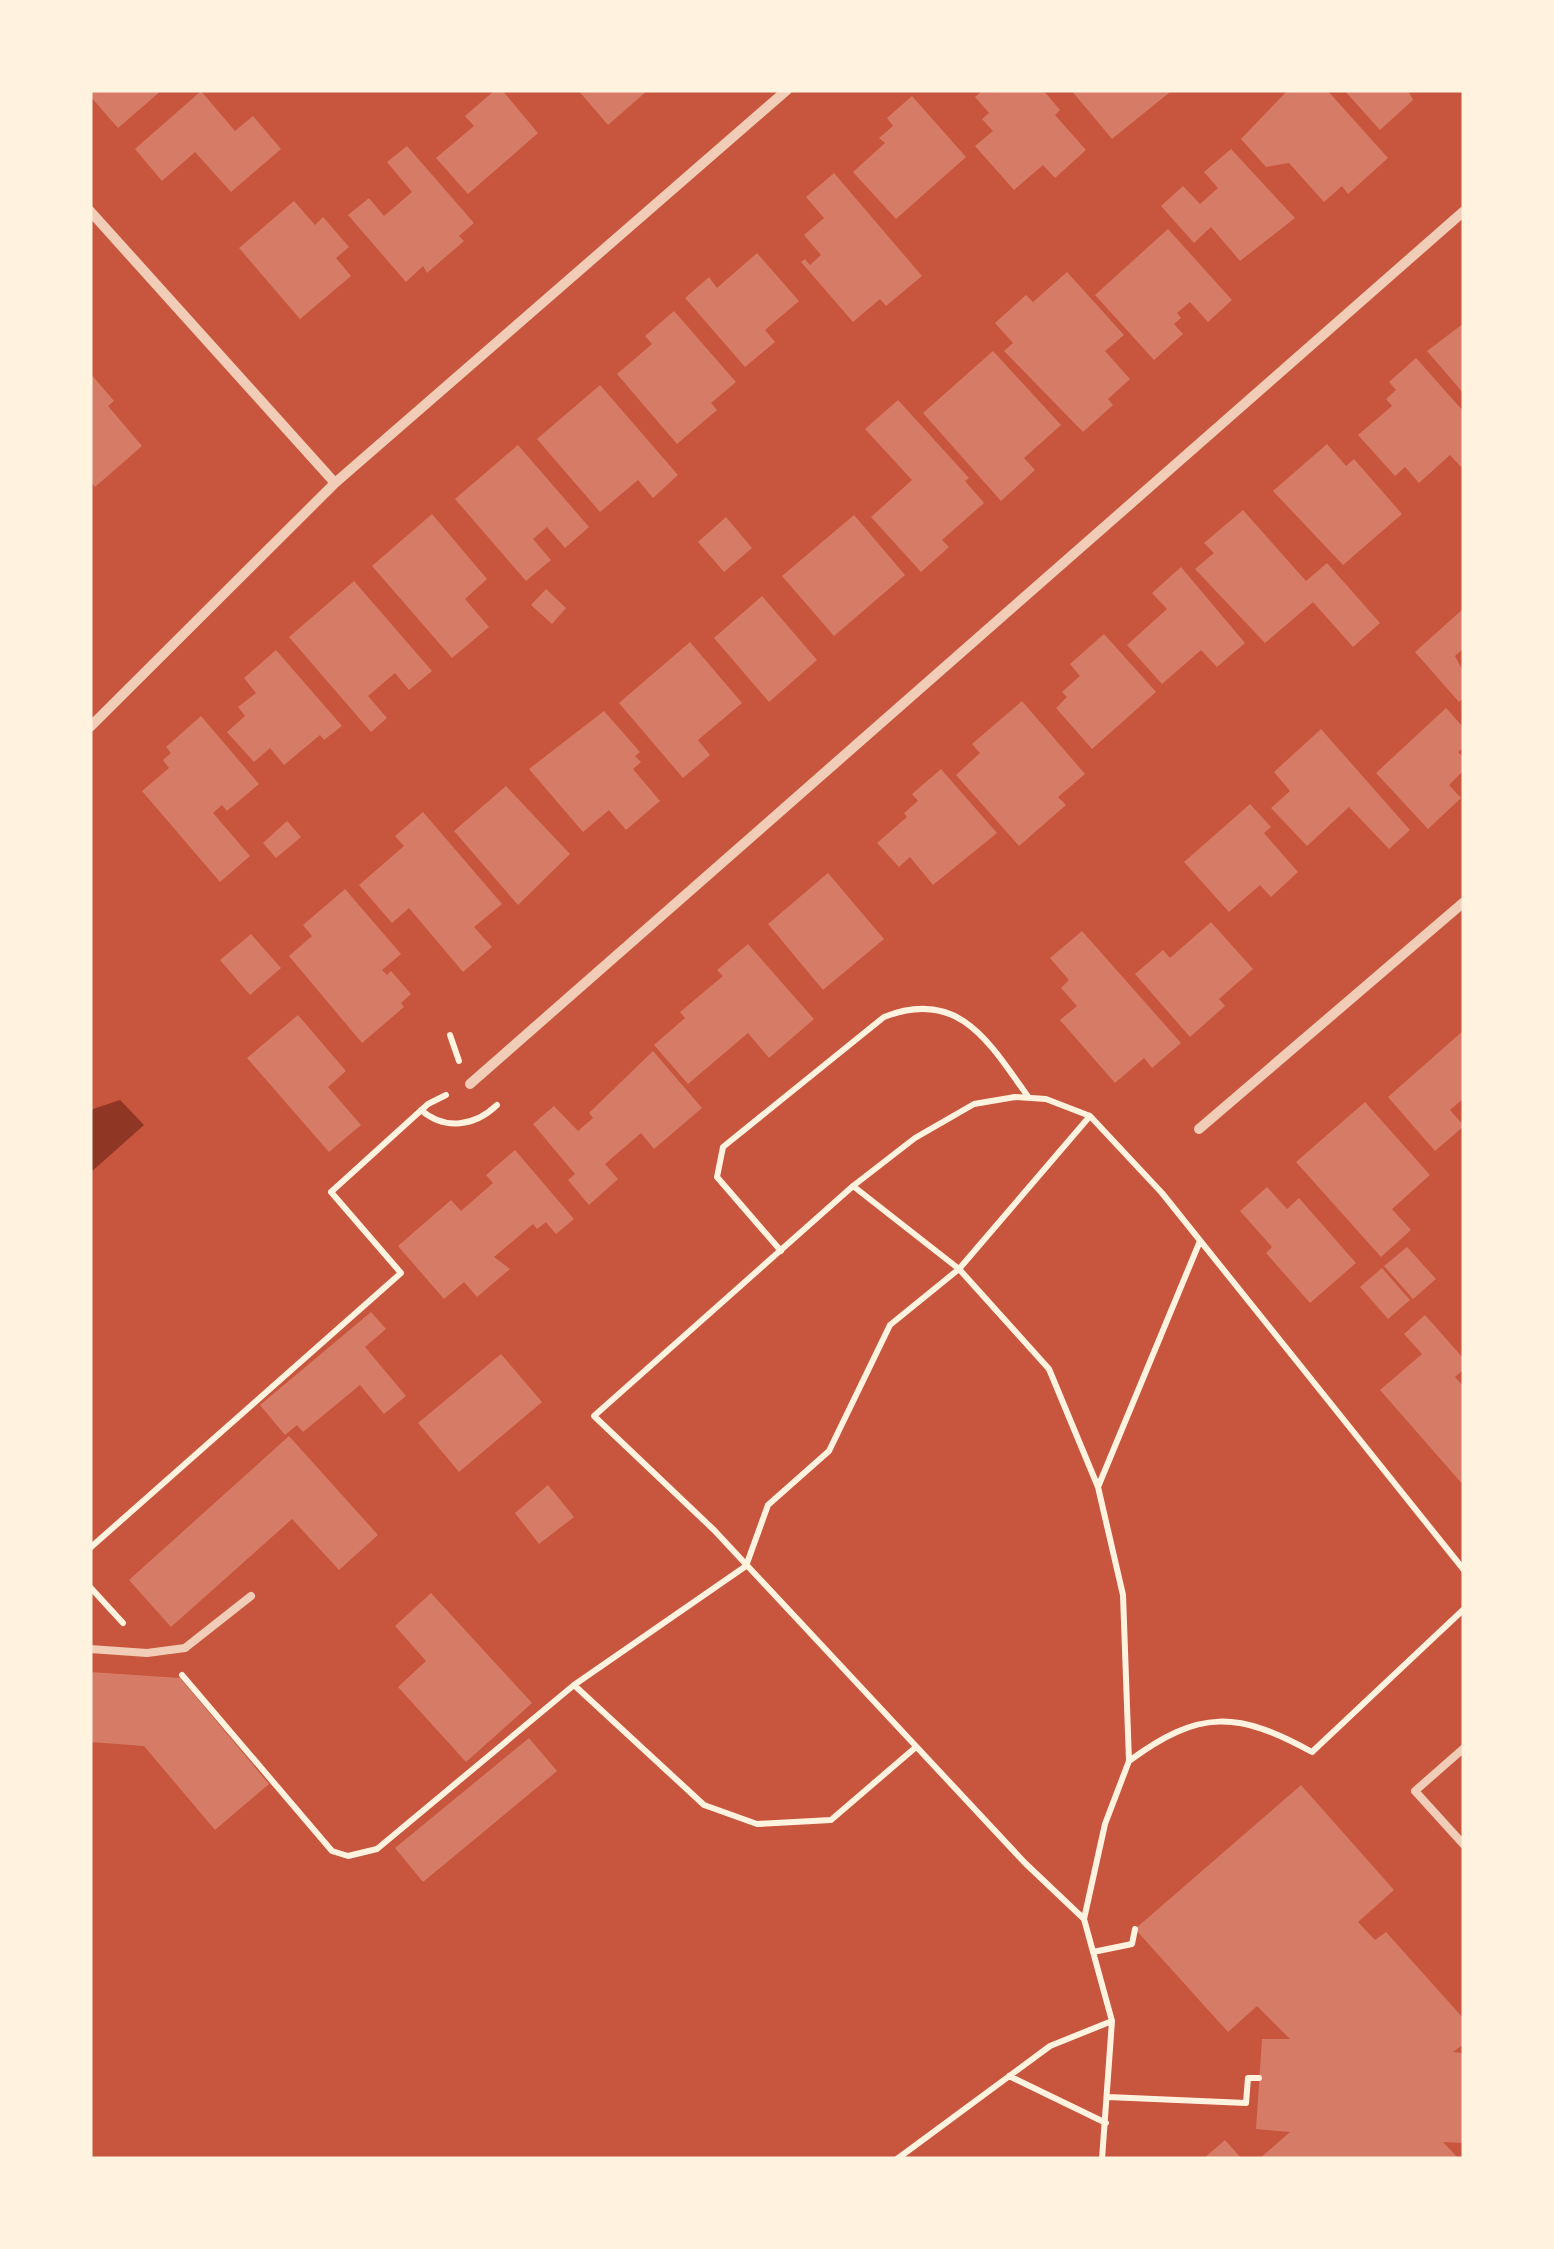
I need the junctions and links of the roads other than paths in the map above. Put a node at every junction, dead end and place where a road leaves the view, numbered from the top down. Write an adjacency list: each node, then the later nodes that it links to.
1 (787, 90): 4 (street)
2 (90, 211): 4 (street)
3 (1464, 211): 7 (street)
4 (335, 483): 5 (street)
5 (90, 726)
6 (1464, 902): 8 (street)
7 (470, 1084)
8 (1199, 1129)
9 (252, 1596): 10 (lane)
10 (90, 1649)
11 (1464, 1748): 12 (lane)
12 (1464, 1845)

